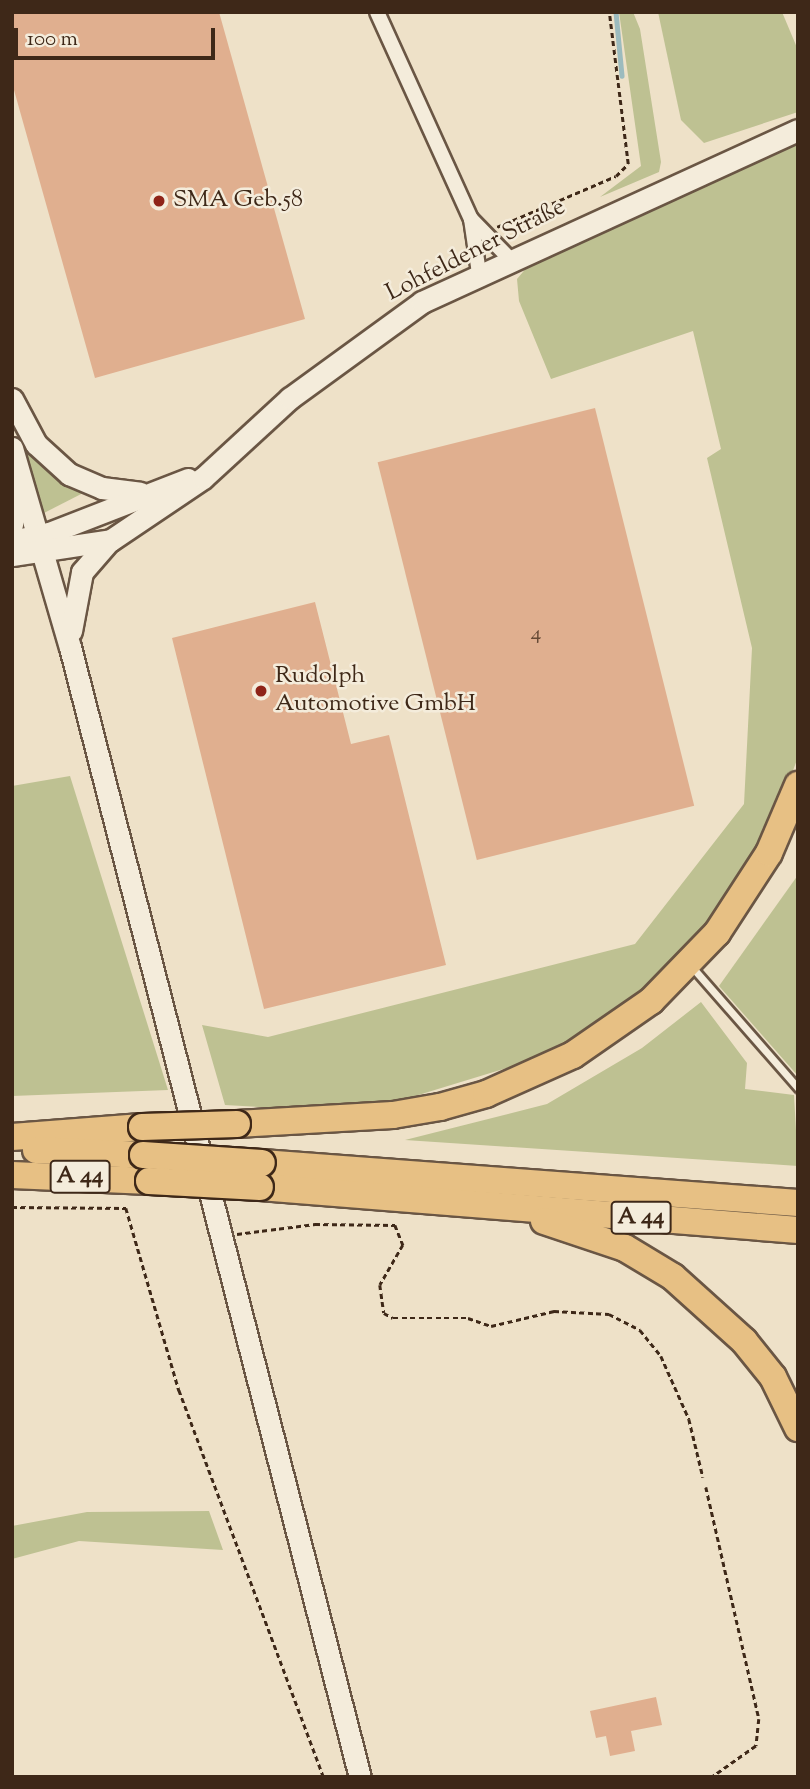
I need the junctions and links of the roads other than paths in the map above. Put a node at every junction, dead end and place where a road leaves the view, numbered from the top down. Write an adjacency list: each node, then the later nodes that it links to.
1 (377, 12): 3 (street)
2 (792, 133): 4 (main road, Lohfeldener Straße)
3 (471, 219): 4 (street); 5 (street)
4 (510, 258): 5 (main road, Lohfeldener Straße)
5 (479, 273): 8 (main road, Lohfeldener Straße)
6 (12, 399): 9 (main road)
7 (13, 450): 10 (main road); 13 (main road)
8 (221, 461): 9 (main road, Lohfeldener Straße); 11 (main road, Lohfeldener Straße)
9 (149, 493): 13 (main road, Lohfeldener Straße)
10 (12, 525)
11 (111, 540): 13 (main road, Lohfeldener Straße); 15 (main road)
12 (12, 541): 13 (main road)
13 (40, 544): 14 (main road); 15 (main road)
14 (12, 555)
15 (69, 647): 27 (main road)
16 (798, 785): 17 (highway)
17 (690, 964): 18 (lane); 19 (highway, bridge)
18 (798, 1088)
19 (12, 1137)
20 (12, 1149): 22 (highway, bridge)
21 (12, 1175): 22 (highway, A 44, bridge)
22 (261, 1175): 23 (highway); 24 (highway, A 44)
23 (798, 1203)
24 (485, 1206): 25 (highway, A 44); 26 (highway)
25 (798, 1230)
26 (798, 1428)
27 (360, 1777)

